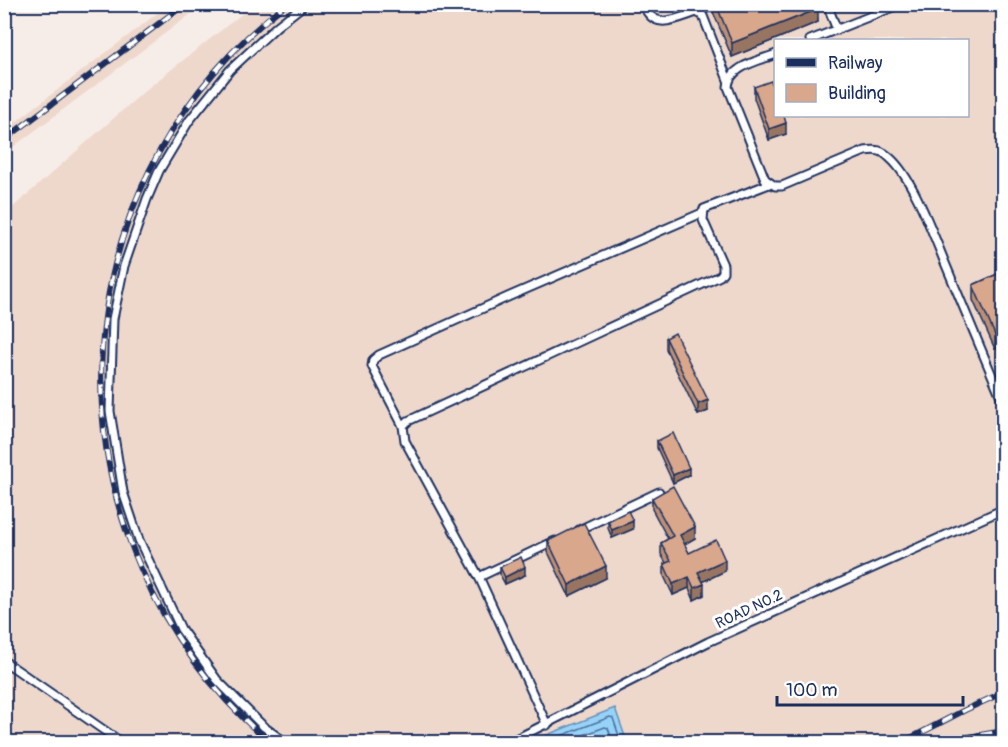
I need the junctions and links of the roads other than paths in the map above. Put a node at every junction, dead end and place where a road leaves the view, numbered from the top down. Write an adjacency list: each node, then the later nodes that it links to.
1 (305, 4): 23 (lane)
2 (643, 4): 6 (lane)
3 (717, 4): 6 (lane)
4 (827, 4): 7 (lane)
5 (901, 4): 7 (lane)
6 (697, 12): 10 (lane)
7 (837, 30): 8 (lane)
8 (813, 39)
9 (774, 55): 10 (lane)
10 (728, 80): 11 (lane)
11 (769, 184): 12 (lane); 13 (lane)
12 (705, 210): 14 (lane); 14 (lane)
13 (1004, 404)
14 (403, 426): 19 (lane)
15 (659, 492): 17 (lane)
16 (1004, 509): 21 (lane, ROAD NO.2)
17 (574, 532)
18 (563, 537): 19 (lane)
19 (479, 577): 21 (lane)
20 (4, 661): 22 (lane)
21 (547, 725): 24 (lane, ROAD NO.2)
22 (121, 742)
23 (285, 742)
24 (510, 742)

